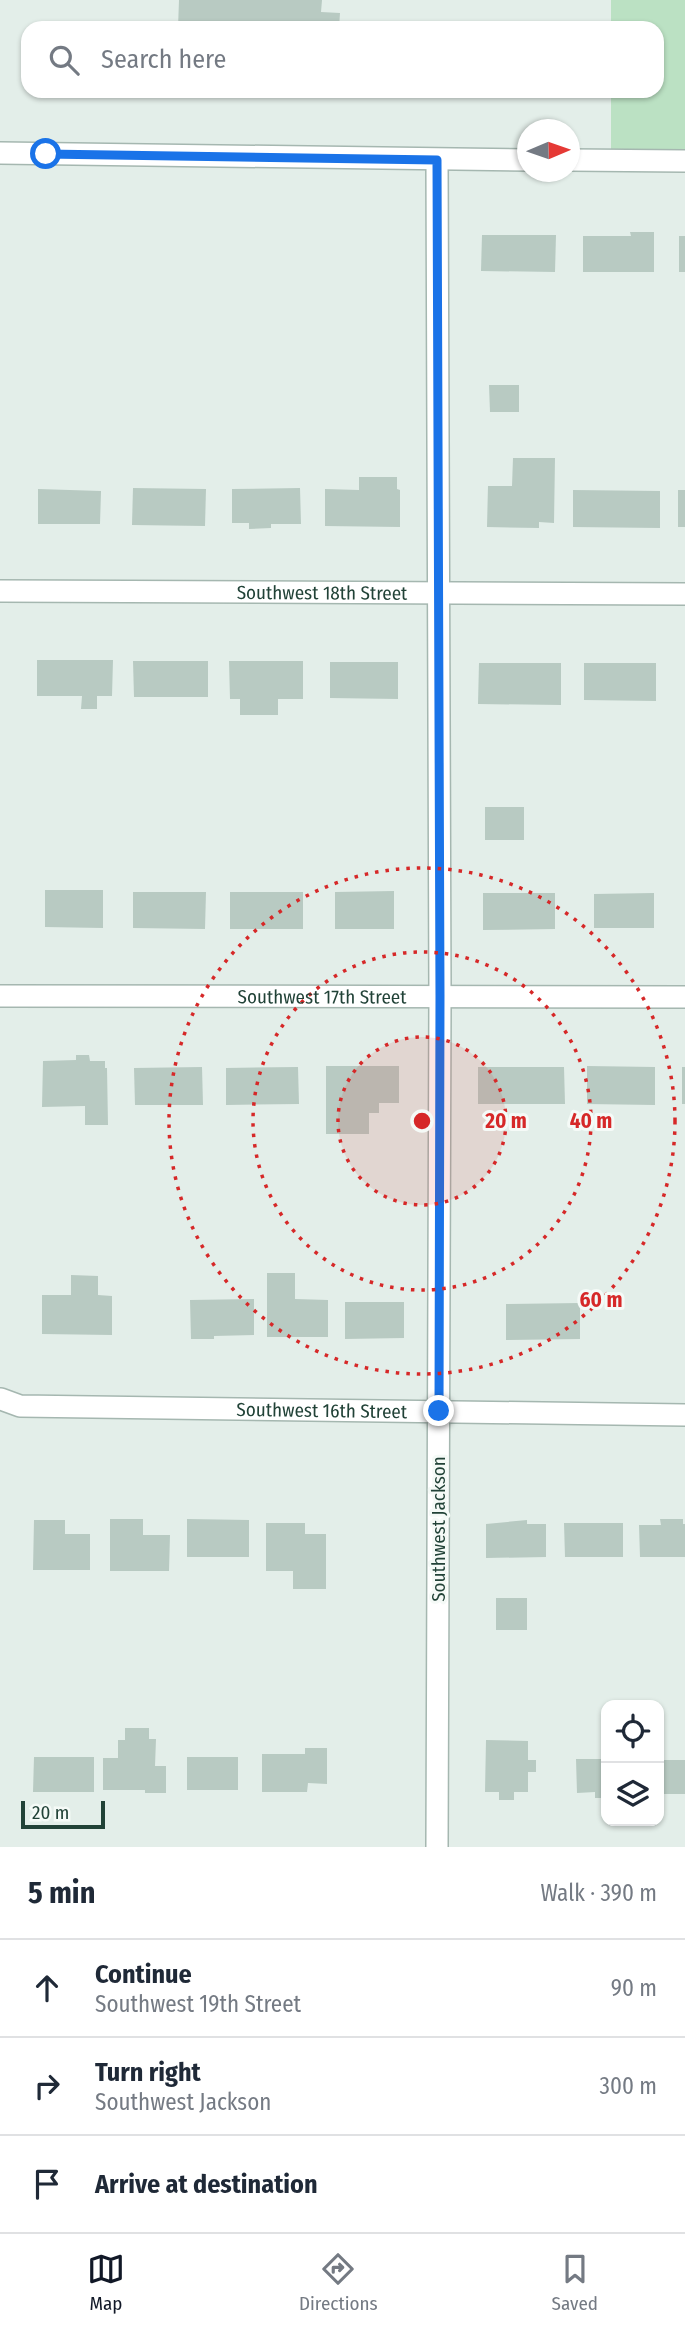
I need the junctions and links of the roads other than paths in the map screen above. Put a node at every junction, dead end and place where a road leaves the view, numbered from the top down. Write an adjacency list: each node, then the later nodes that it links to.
1 (0, 153): 2 (street)
2 (437, 160): 3 (street); 7 (street, Southwest Jackson)
3 (517, 160)
4 (580, 160): 5 (street)
5 (685, 161)
6 (0, 591): 7 (street, Southwest 18th Street)
7 (438, 594): 8 (street, Southwest 18th Street); 9 (street, Southwest Jackson)
8 (685, 594)
9 (440, 995): 10 (street, Southwest 17th Street); 11 (street, Southwest 17th Street); 13 (street, Southwest Jackson)
10 (0, 996)
11 (685, 997)
12 (1, 1399): 13 (street, Southwest 16th Street)
13 (439, 1411): 14 (street, Southwest 16th Street); 15 (street, Southwest Jackson)
14 (685, 1415)
15 (437, 1847)

